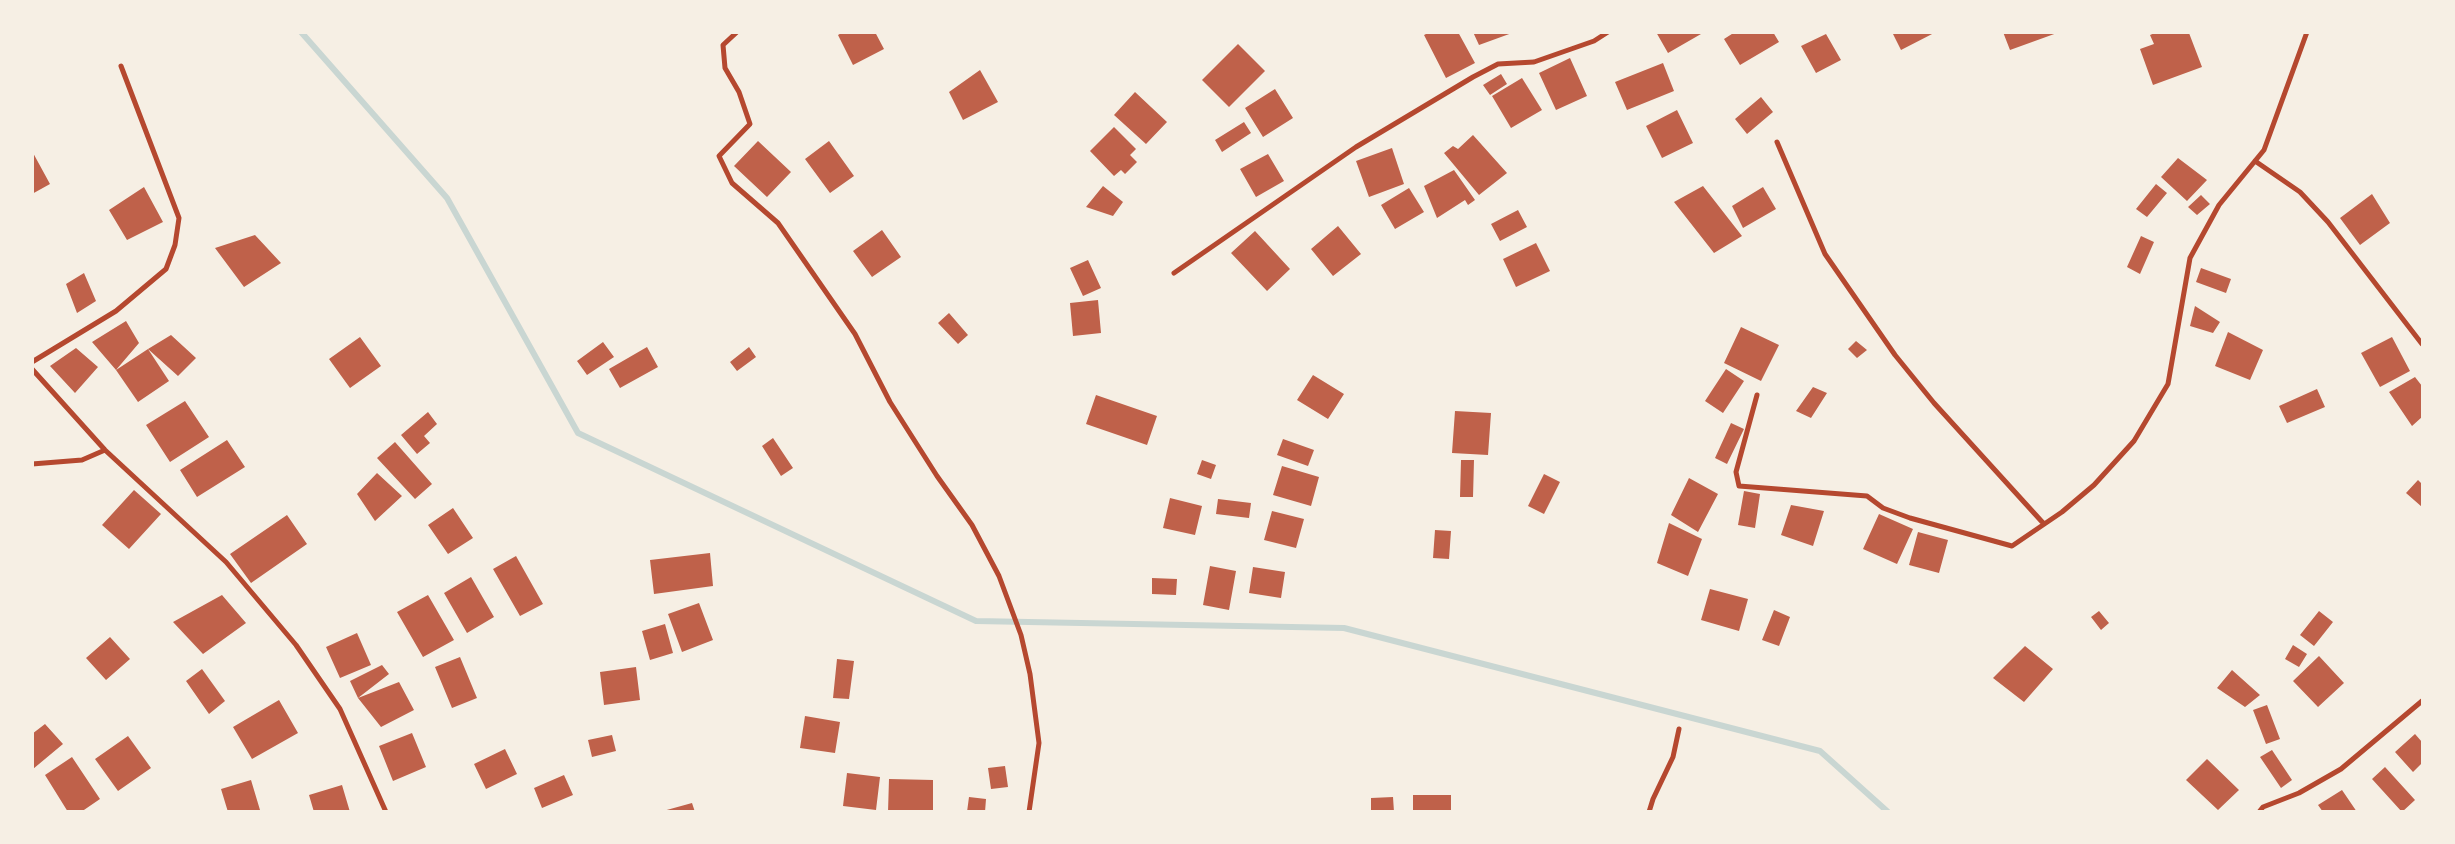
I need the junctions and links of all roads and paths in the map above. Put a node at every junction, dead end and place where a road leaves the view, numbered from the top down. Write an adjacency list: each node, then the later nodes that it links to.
1 (737, 32): 18 (street)
2 (1608, 32): 7 (street)
3 (2307, 32): 6 (street)
4 (121, 66): 9 (street)
5 (1777, 142): 14 (street)
6 (2255, 161): 8 (street); 14 (street)
7 (1174, 273)
8 (2422, 344)
9 (32, 362)
10 (32, 369): 12 (street)
11 (1758, 395): 14 (street)
12 (105, 450): 13 (street); 17 (street)
13 (32, 464)
14 (2044, 524)
15 (2422, 701): 20 (street)
16 (1679, 729): 19 (street)
17 (386, 812)
18 (1030, 812)
19 (1649, 812)
20 (2259, 812)

